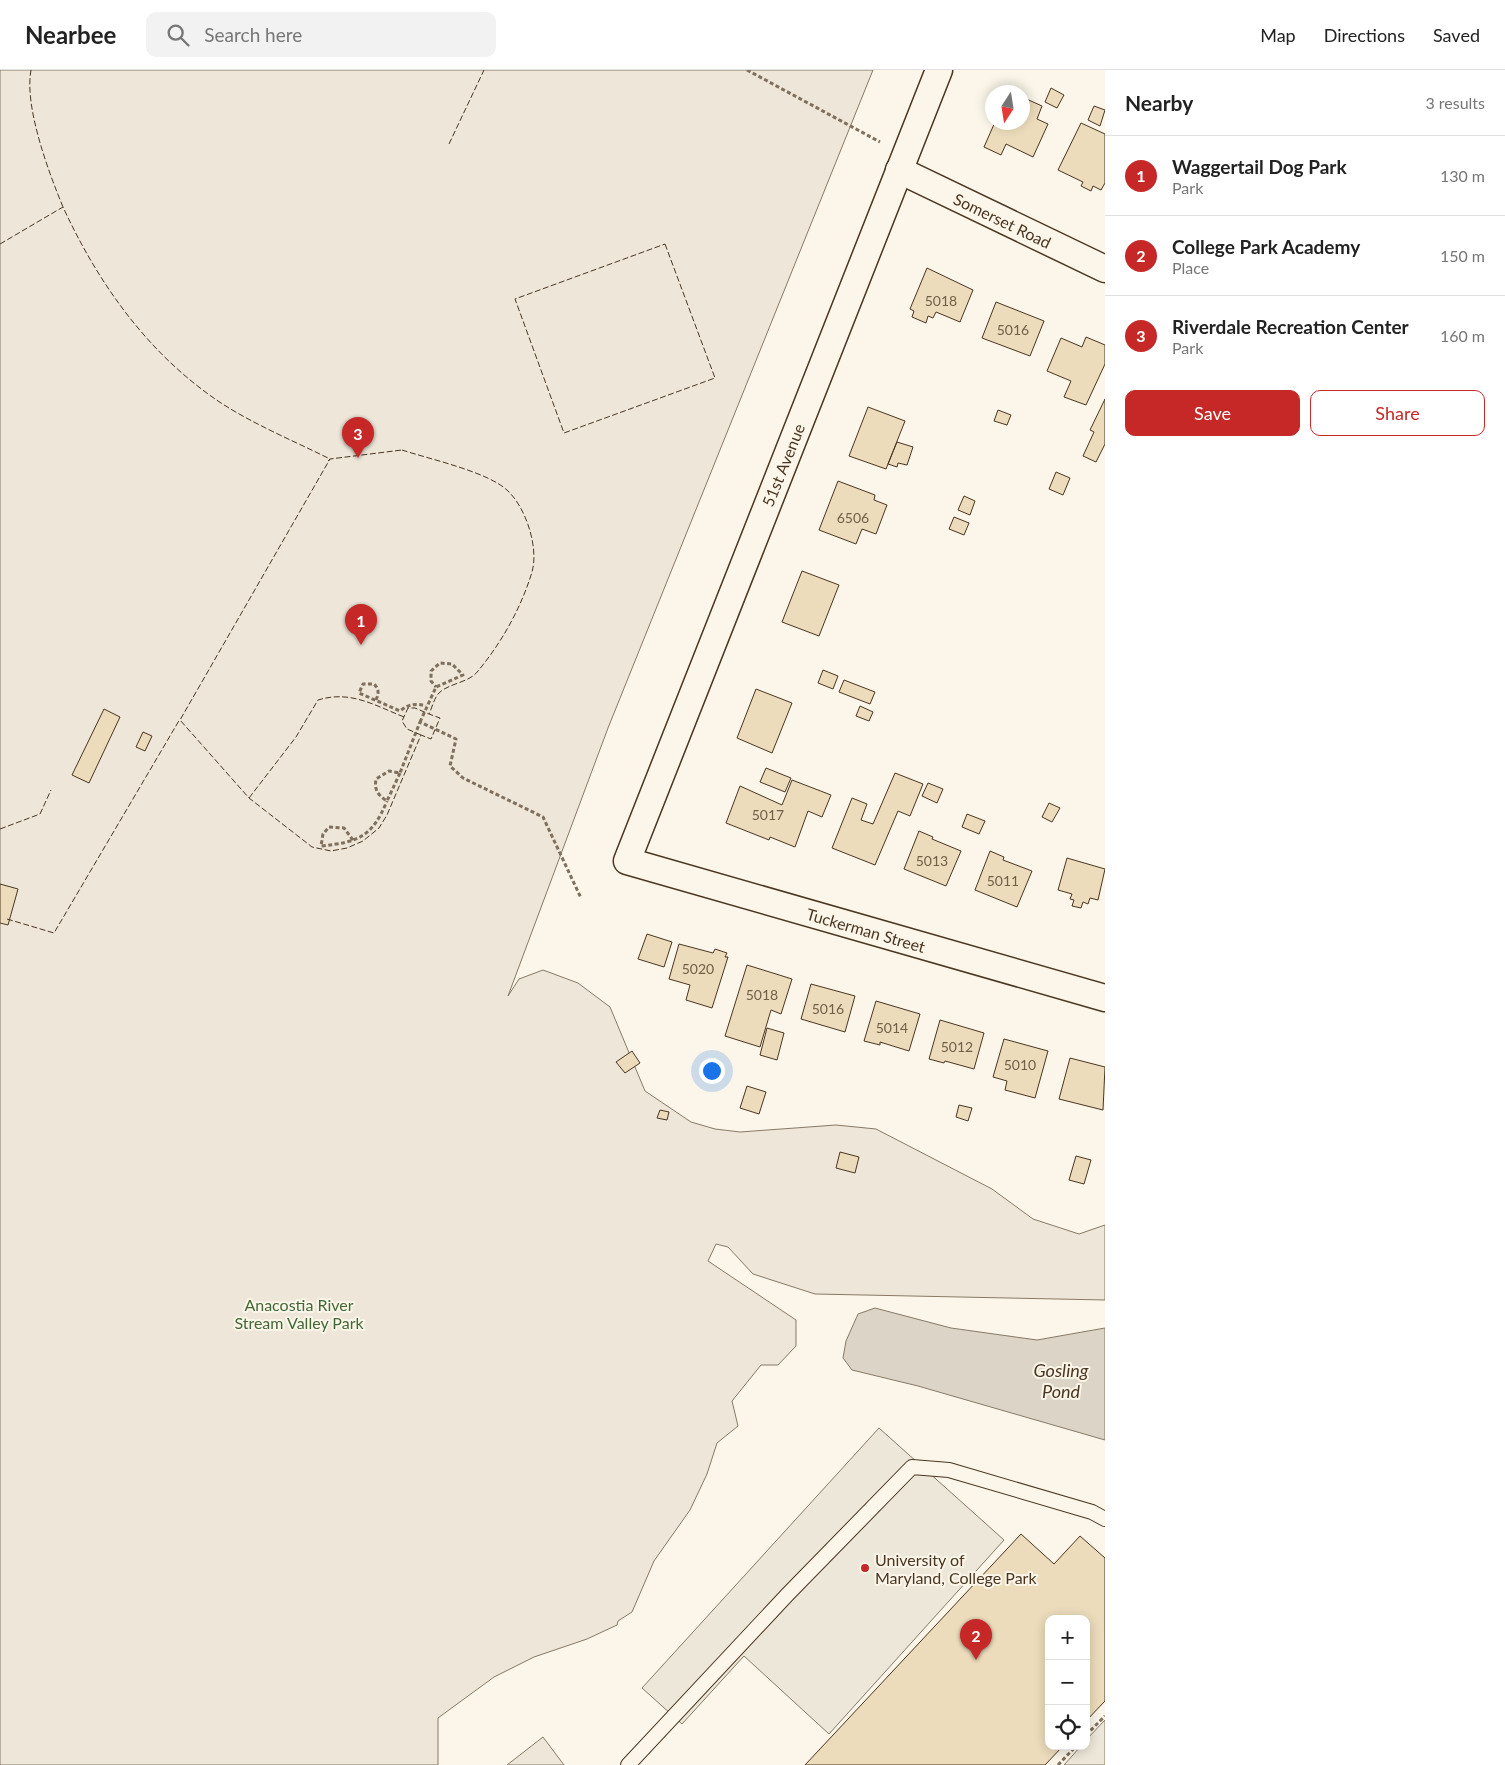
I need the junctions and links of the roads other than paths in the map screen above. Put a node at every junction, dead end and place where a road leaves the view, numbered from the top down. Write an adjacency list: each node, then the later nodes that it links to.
1 (939, 70): 2 (street, 51st Avenue)
2 (899, 170): 3 (street, Somerset Road); 4 (street, 51st Avenue)
3 (1105, 269)
4 (627, 861): 5 (street, Tuckerman Street)
5 (1105, 998)
6 (1105, 1520): 7 (lane)
7 (628, 1765)

